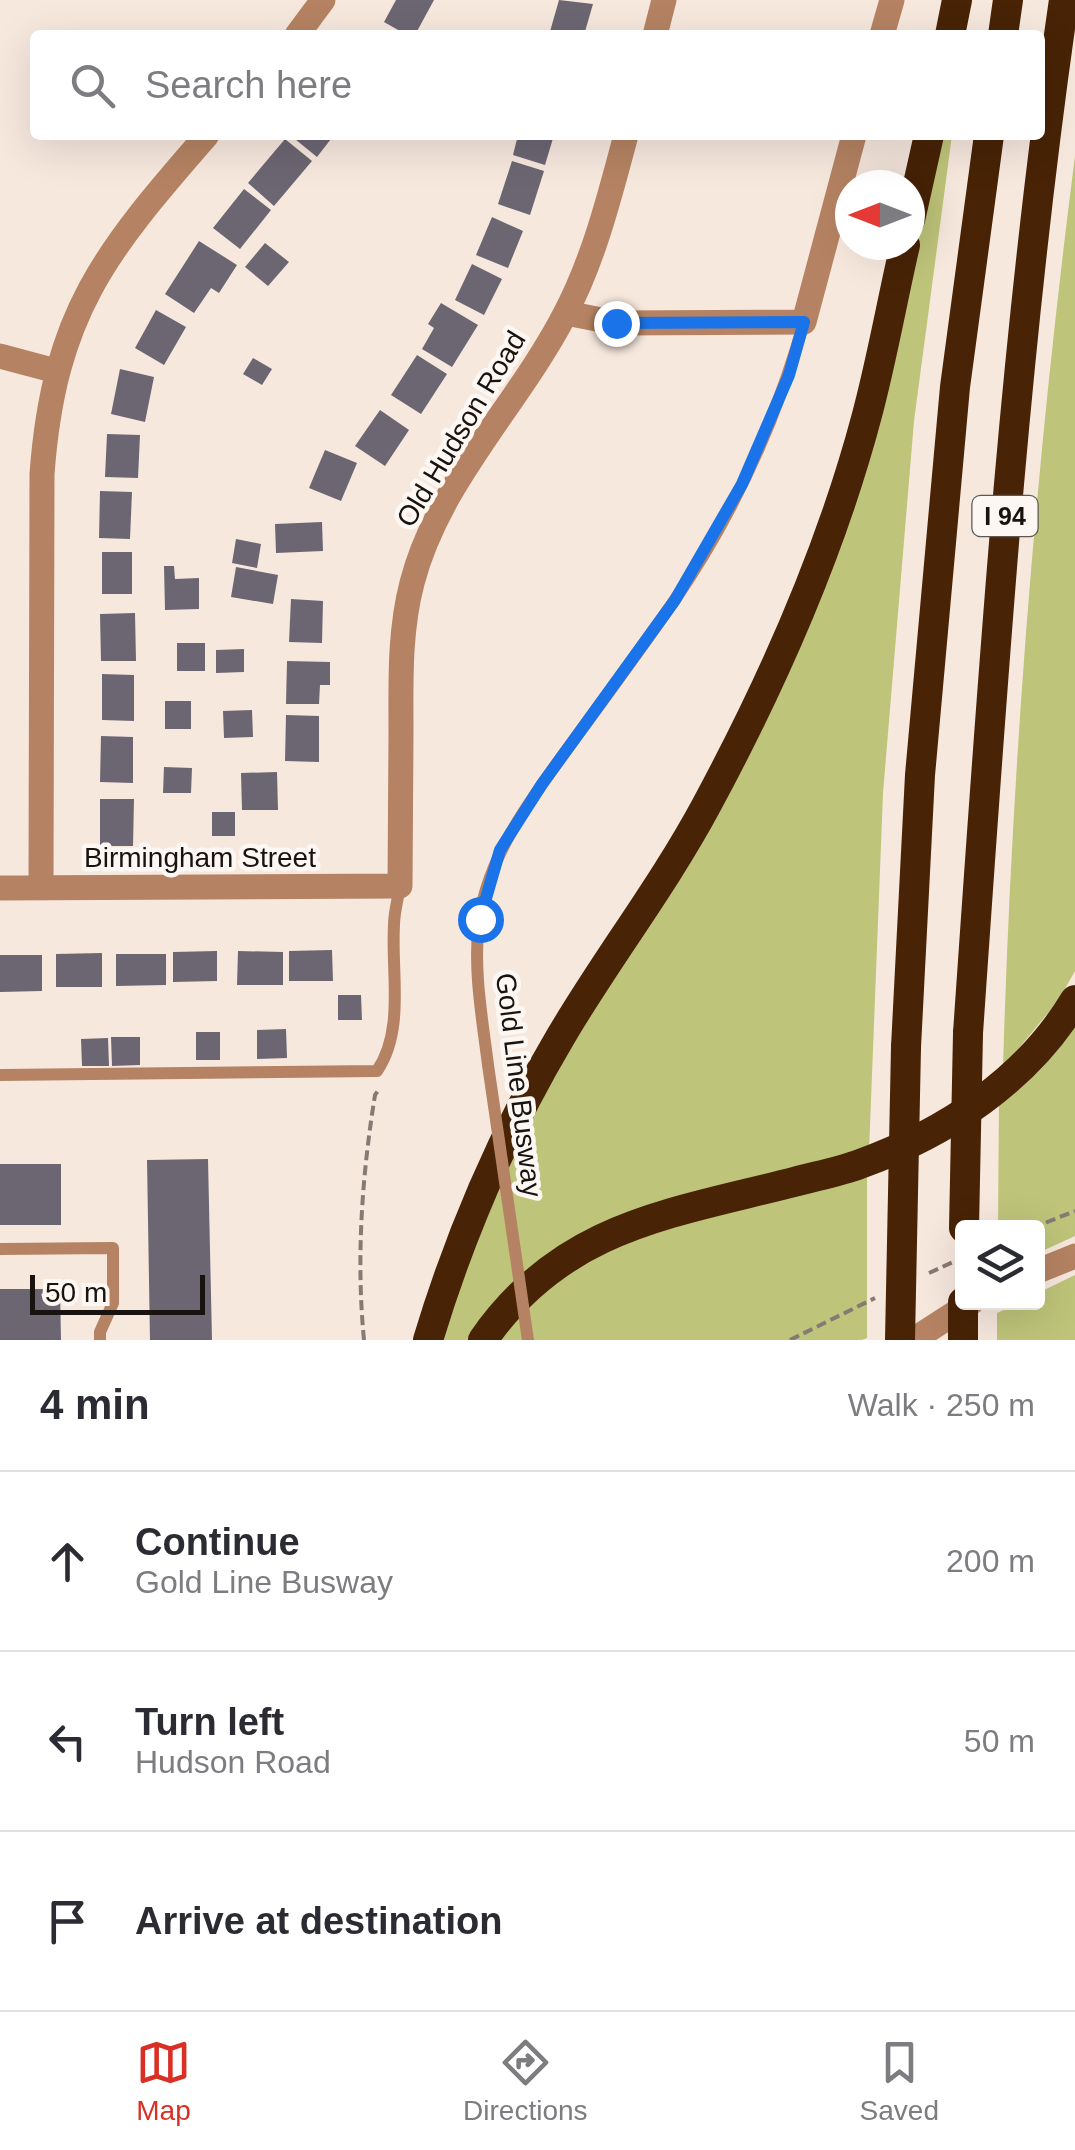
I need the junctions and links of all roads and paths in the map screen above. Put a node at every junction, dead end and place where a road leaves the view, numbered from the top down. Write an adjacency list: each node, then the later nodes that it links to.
1 (323, 0): 7 (street)
2 (664, 0): 8 (street)
3 (892, 0): 9 (street)
4 (958, 0): 10 (highway)
5 (1008, 0): 11 (highway)
6 (1064, 0): 30 (highway, I 94, bridge)
7 (301, 30)
8 (655, 30)
9 (883, 30)
10 (951, 30)
11 (1004, 30)
12 (203, 140): 22 (street)
13 (625, 140): 19 (street, Old Hudson Road)
14 (853, 140): 20 (street)
15 (928, 140): 17 (highway)
16 (988, 140): 42 (highway, I 94, bridge)
17 (921, 170)
18 (901, 260): 39 (highway)
19 (566, 313): 20 (street); 23 (street, Old Hudson Road)
20 (804, 322): 41 (lane, Gold Line Busway, bridge)
21 (0, 356): 22 (street)
22 (56, 371): 25 (street)
23 (400, 886): 25 (street, Birmingham Street); 27 (lane)
24 (0, 888): 25 (street, Birmingham Street)
25 (41, 888)
26 (1075, 1000): 40 (highway)
27 (0, 1076)
28 (384, 1084): 38 (path)
29 (1075, 1210): 31 (path)
30 (964, 1220)
31 (1045, 1223)
32 (0, 1249): 37 (lane)
33 (1075, 1256): 34 (street)
34 (1045, 1269)
35 (960, 1310): 43 (street)
36 (963, 1310): 44 (highway, bridge)
37 (100, 1340)
38 (364, 1340)
39 (428, 1340)
40 (483, 1340)
41 (528, 1340)
42 (900, 1340)
43 (914, 1340)
44 (963, 1340)

